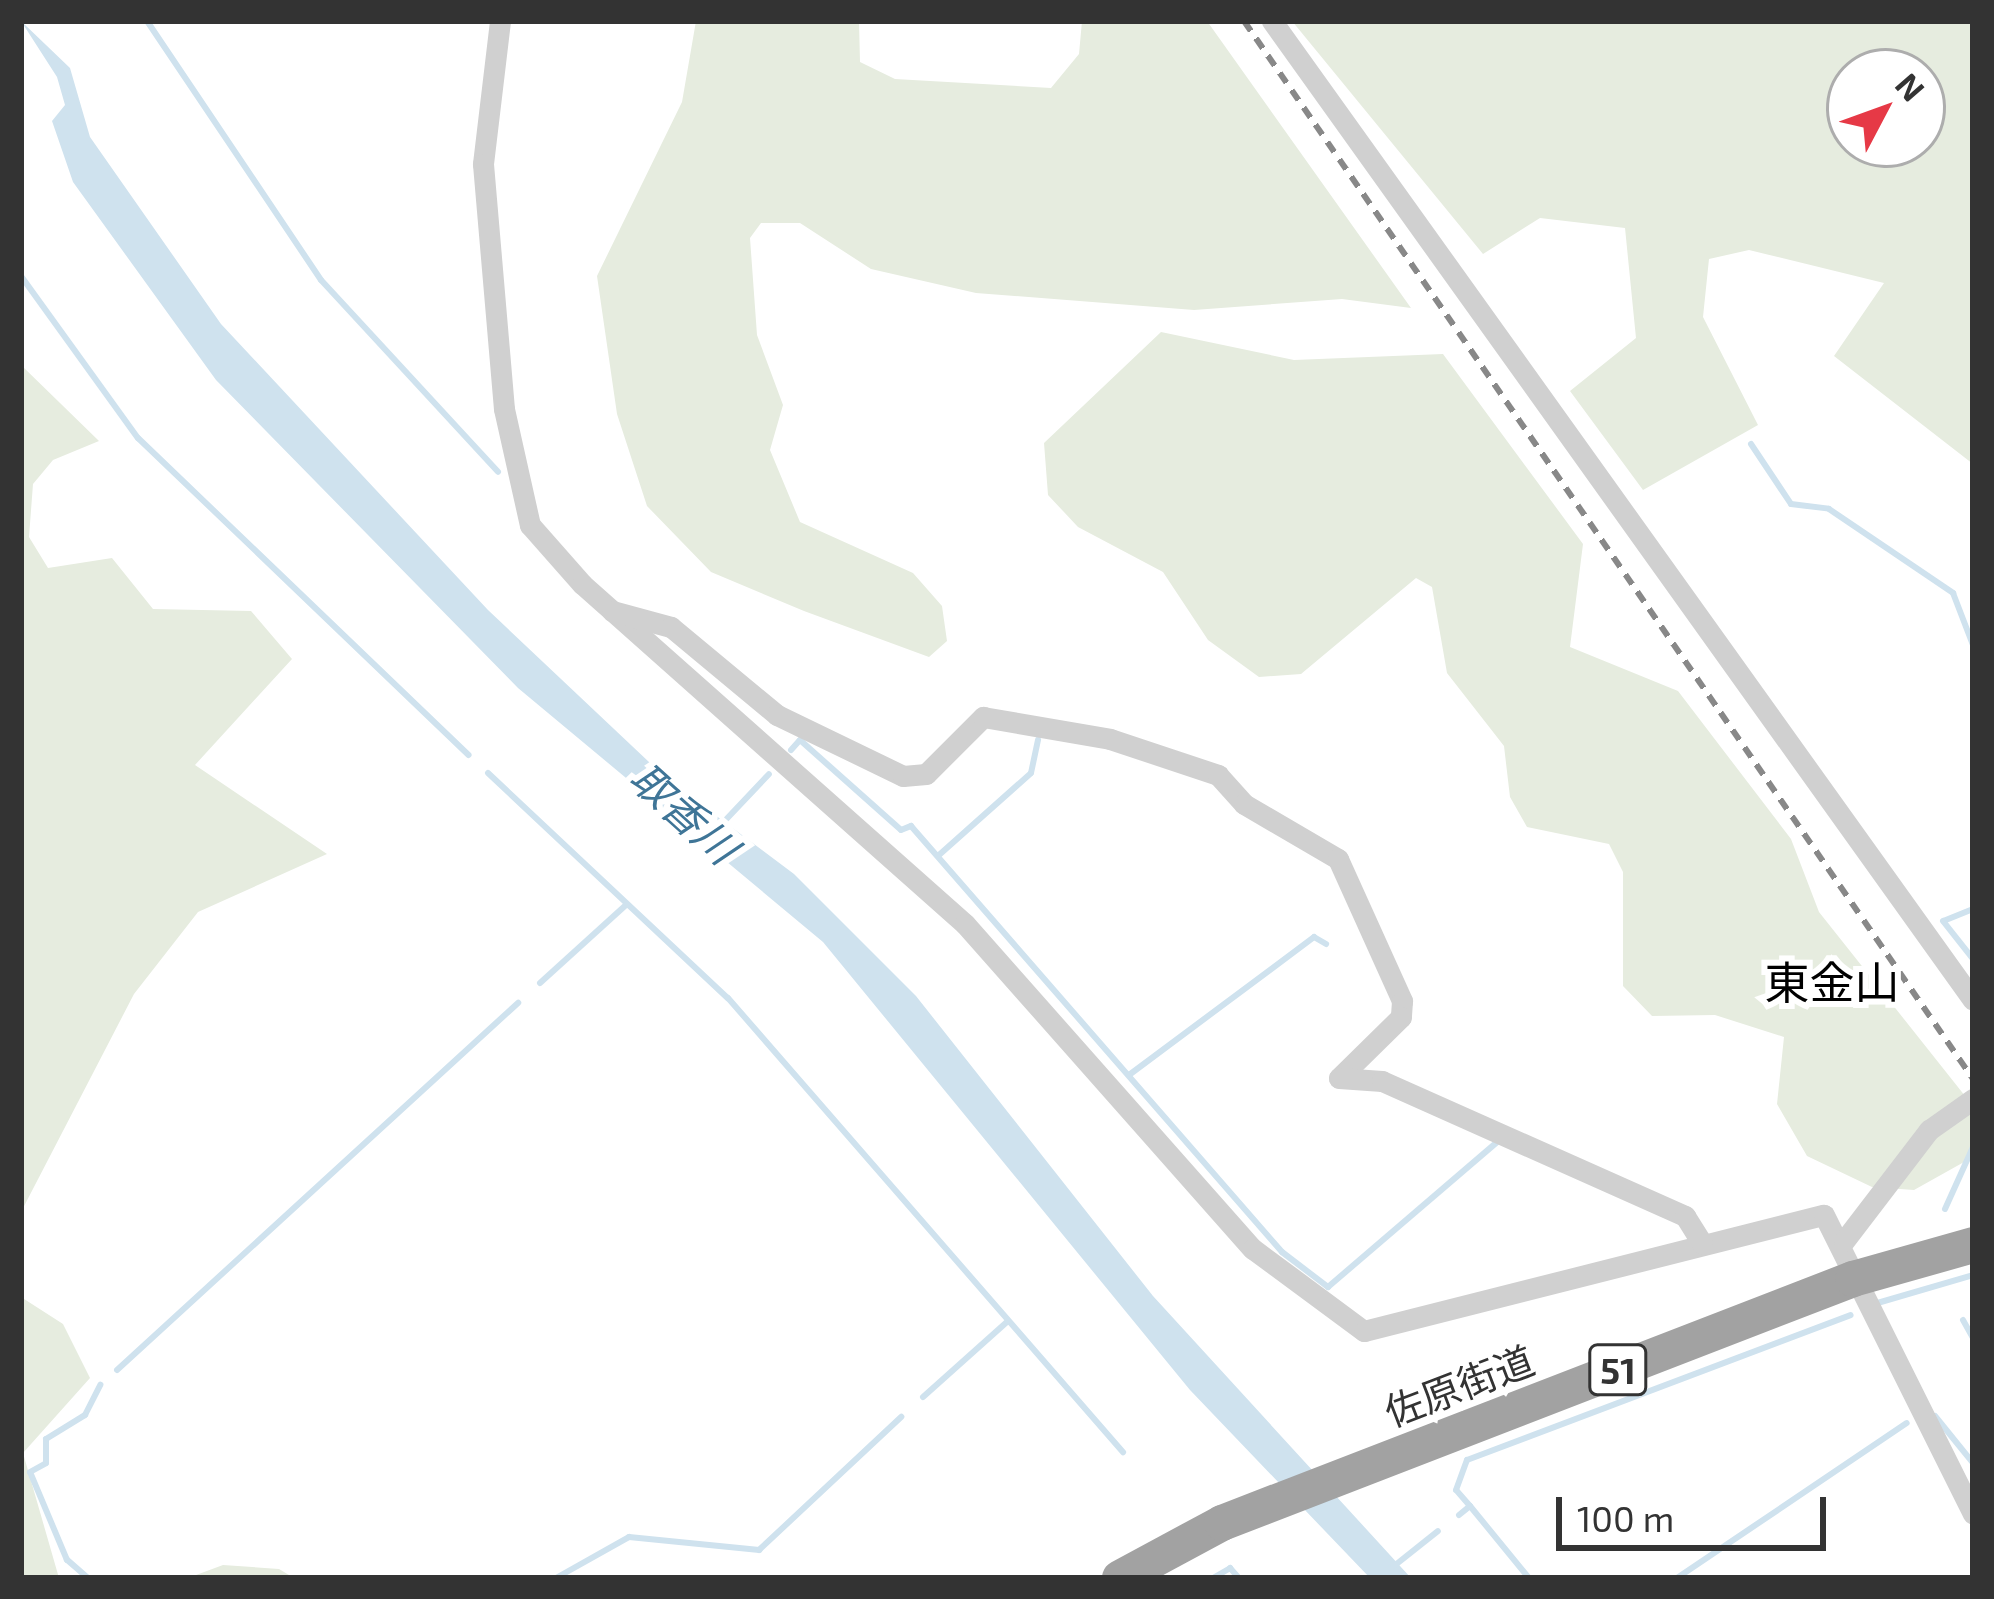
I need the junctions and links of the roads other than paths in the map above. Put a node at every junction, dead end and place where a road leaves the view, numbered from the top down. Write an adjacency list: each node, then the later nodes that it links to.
1 (500, 21): 3 (street)
2 (1272, 21): 4 (street)
3 (611, 611): 7 (street); 7 (street)
4 (1973, 1000)
5 (1973, 1099): 6 (street)
6 (1844, 1241): 7 (street); 9 (street)
7 (1702, 1243)
8 (1973, 1246): 9 (highway, 佐原街道 / 51)
9 (1852, 1279): 10 (street); 11 (highway, 佐原街道 / 51)
10 (1973, 1514)
11 (1120, 1578)

